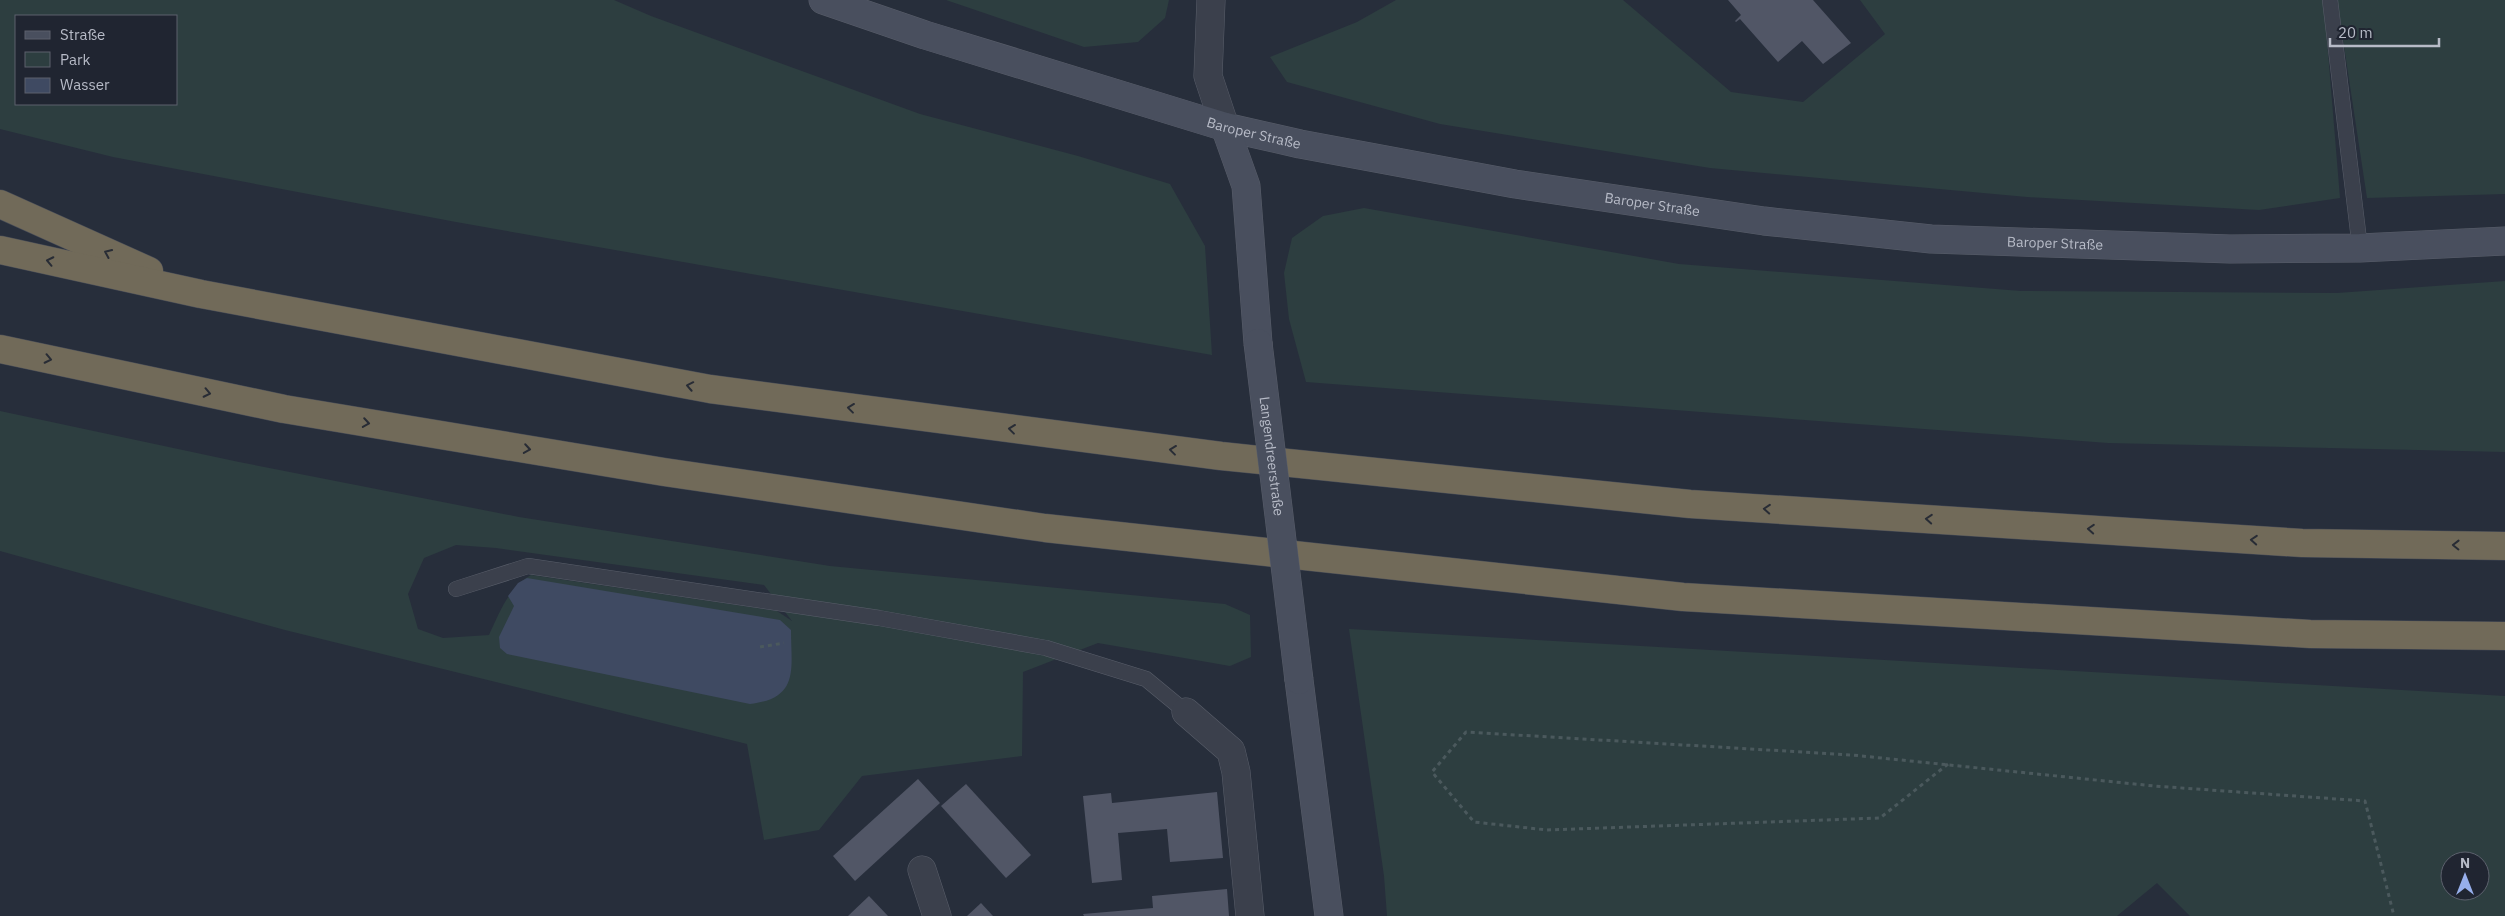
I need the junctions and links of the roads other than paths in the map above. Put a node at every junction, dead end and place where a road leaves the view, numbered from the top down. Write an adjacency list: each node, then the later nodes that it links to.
1 (823, 0): 4 (main road, Baroper Straße)
2 (1211, 0): 4 (street, Langendreerstraße)
3 (2330, 0): 7 (lane)
4 (1226, 127): 7 (main road, Baroper Straße); 18 (main road, Langendreerstraße, bridge)
5 (0, 204): 9 (highway, one-way to 5)
6 (2505, 240): 7 (main road, Baroper Straße)
7 (2360, 248)
8 (0, 250): 9 (highway, one-way to 8)
9 (200, 294): 11 (highway, one-way to 9)
10 (0, 349): 13 (highway, one-way to 13)
11 (2505, 546)
12 (456, 589): 14 (lane)
13 (2505, 636)
14 (1186, 712): 17 (street)
15 (922, 870): 16 (street)
16 (937, 916)
17 (1250, 916)
18 (1329, 916)

